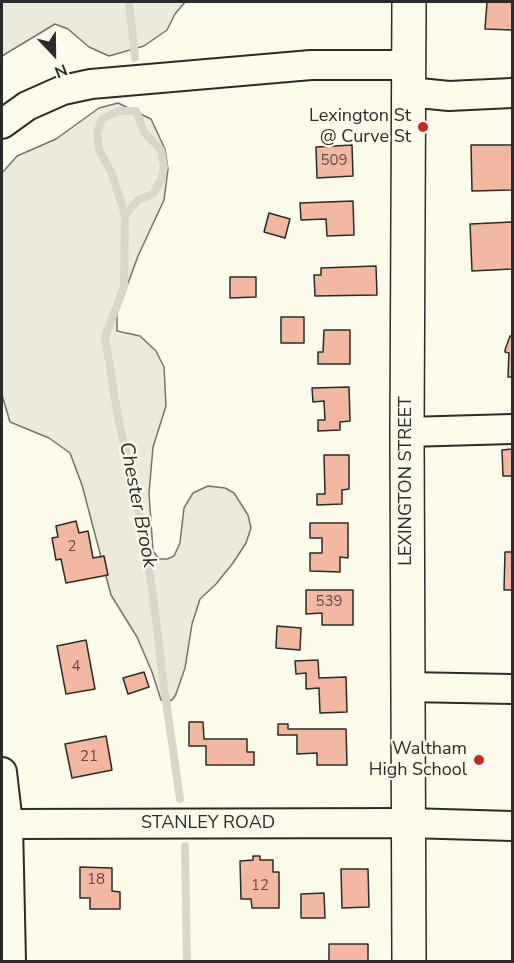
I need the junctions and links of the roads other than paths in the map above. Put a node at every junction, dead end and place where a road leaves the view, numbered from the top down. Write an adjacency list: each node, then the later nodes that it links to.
1 (409, 2): 2 (main road, LEXINGTON STREET)
2 (409, 78): 3 (street); 4 (street); 6 (main road, LEXINGTON STREET)
3 (513, 93)
4 (2, 124)
5 (513, 429): 6 (street)
6 (407, 432): 7 (main road, LEXINGTON STREET)
7 (408, 687): 8 (street); 10 (main road, LEXINGTON STREET)
8 (513, 689)
9 (2, 772): 11 (street)
10 (408, 823): 11 (street, STANLEY ROAD); 12 (street, STANLEY ROAD); 14 (main road, LEXINGTON STREET)
11 (8, 824): 13 (street)
12 (513, 826)
13 (11, 962)
14 (409, 962)

